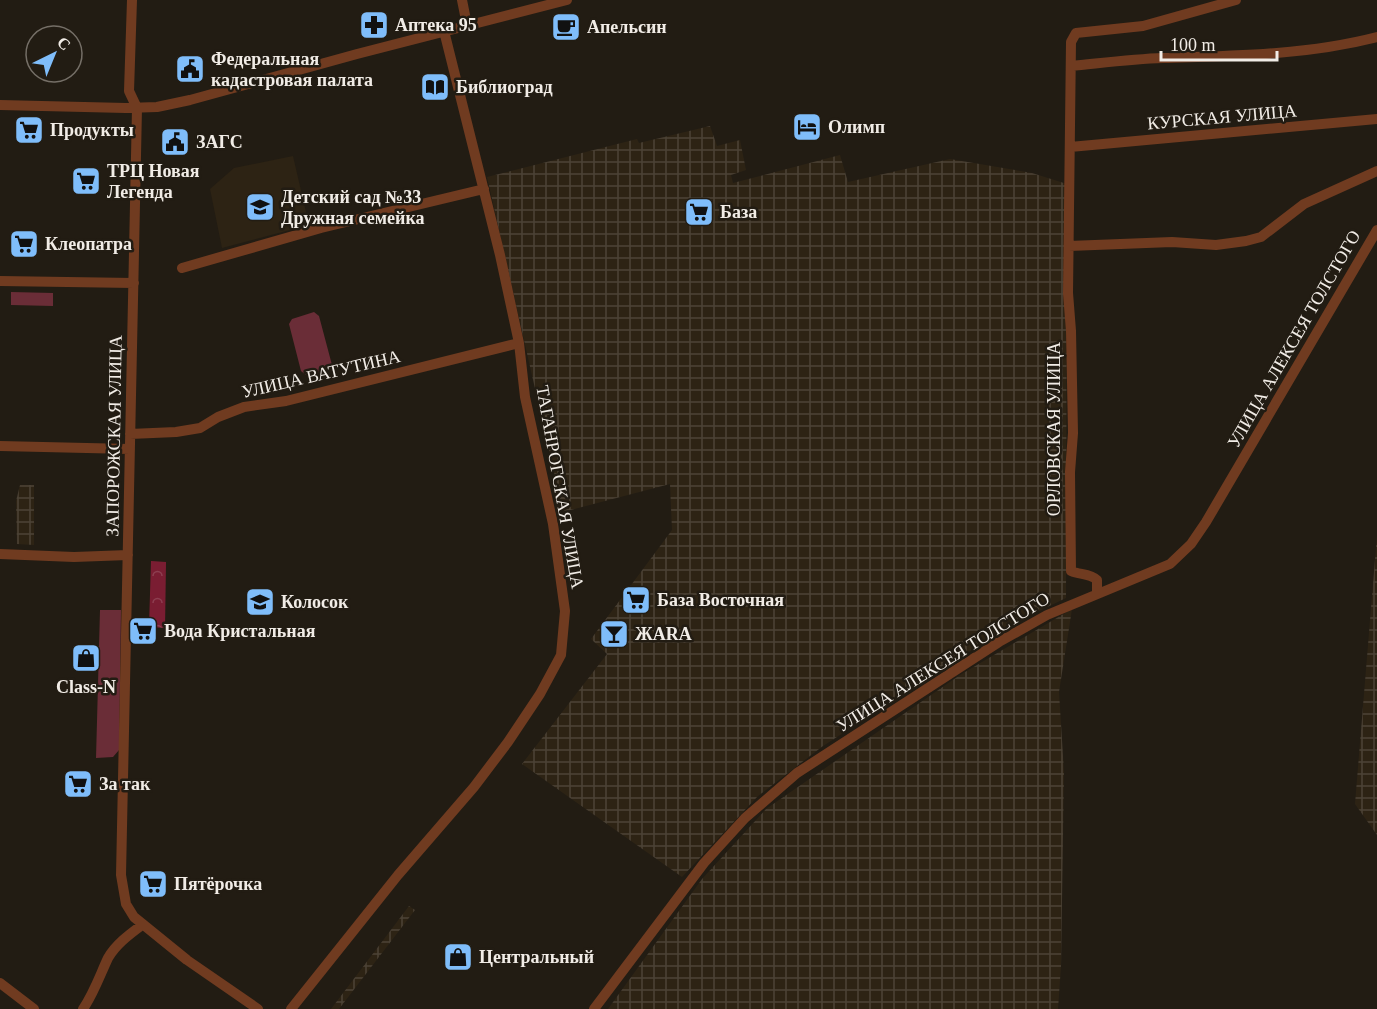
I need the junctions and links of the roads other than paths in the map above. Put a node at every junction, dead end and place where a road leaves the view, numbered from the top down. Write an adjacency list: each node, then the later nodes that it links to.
1 (132, 0): 10 (street, ЗАПОРОЖСКАЯ УЛИЦА)
2 (462, 0): 5 (street)
3 (567, 0): 5 (street)
4 (1236, 0): 8 (street, ОРЛОВСКАЯ УЛИЦА)
5 (466, 26): 6 (street)
6 (444, 31): 10 (street); 14 (street, ТАГАНРОГСКАЯ УЛИЦА)
7 (1377, 37): 8 (street)
8 (1071, 66): 12 (street, ОРЛОВСКАЯ УЛИЦА)
9 (0, 105): 10 (street)
10 (137, 108): 19 (street, ЗАПОРОЖСКАЯ УЛИЦА)
11 (1377, 119): 12 (street, КУРСКАЯ УЛИЦА)
12 (1070, 147): 16 (street, ОРЛОВСКАЯ УЛИЦА)
13 (1377, 171): 16 (street)
14 (484, 189): 17 (street); 20 (street, ТАГАНРОГСКАЯ УЛИЦА)
15 (1377, 230): 26 (street, УЛИЦА АЛЕКСЕЯ ТОЛСТОГО)
16 (1069, 246): 26 (street, ОРЛОВСКАЯ УЛИЦА)
17 (182, 268)
18 (0, 281): 19 (street)
19 (134, 283): 21 (street, ЗАПОРОЖСКАЯ УЛИЦА)
20 (519, 343): 21 (street, УЛИЦА ВАТУТИНА); 32 (street, ТАГАНРОГСКАЯ УЛИЦА)
21 (130, 434): 23 (street, ЗАПОРОЖСКАЯ УЛИЦА)
22 (0, 446): 23 (street)
23 (130, 449): 25 (street, ЗАПОРОЖСКАЯ УЛИЦА)
24 (0, 554): 25 (street)
25 (128, 555): 27 (street, ЗАПОРОЖСКАЯ УЛИЦА)
26 (1096, 594): 33 (street, УЛИЦА АЛЕКСЕЯ ТОЛСТОГО)
27 (142, 925): 30 (street); 31 (street, ЗАПОРОЖСКАЯ УЛИЦА)
28 (0, 983): 29 (street)
29 (34, 1009)
30 (83, 1009)
31 (258, 1009)
32 (291, 1009)
33 (594, 1009)

